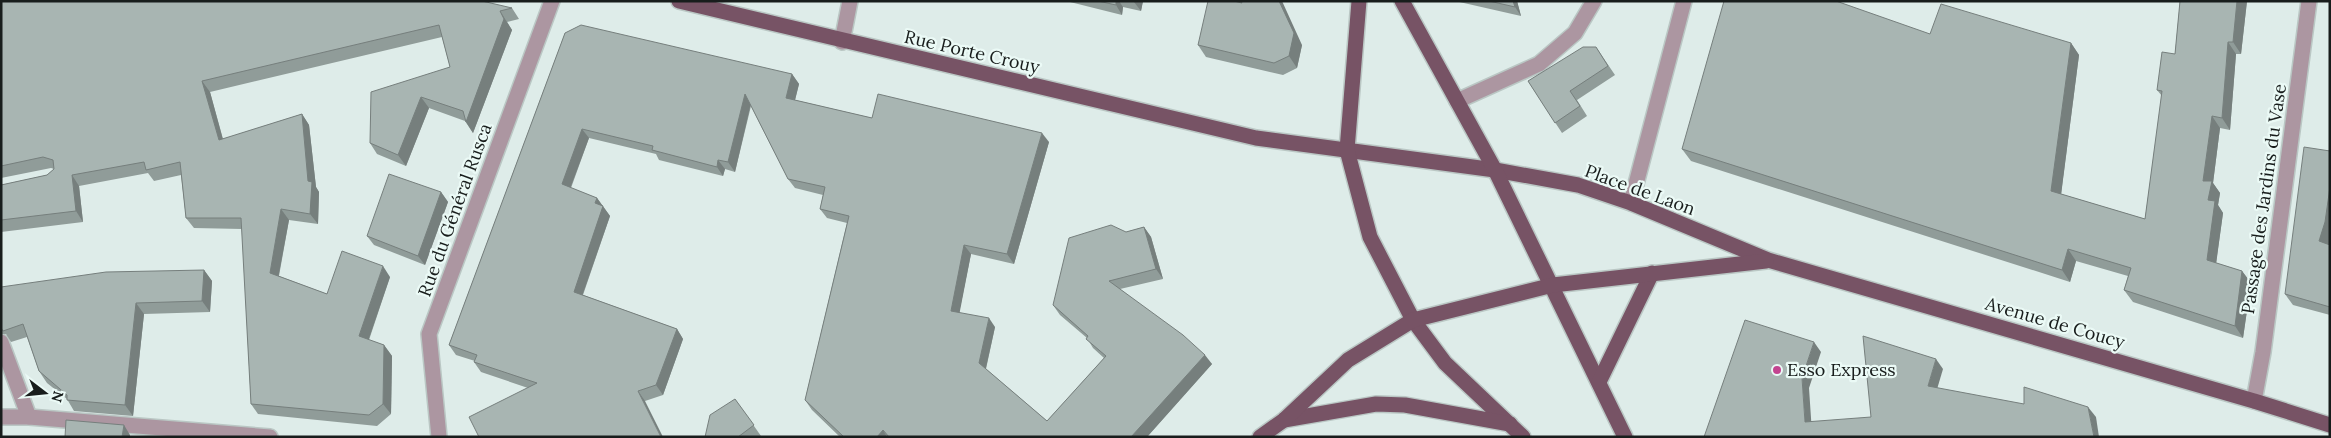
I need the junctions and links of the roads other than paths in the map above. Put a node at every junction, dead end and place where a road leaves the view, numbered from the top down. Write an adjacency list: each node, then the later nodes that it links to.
1 (552, 1): 28 (street, Rue du Général Rusca)
2 (679, 1): 9 (main road, Rue Porte Crouy)
3 (850, 1): 9 (street)
4 (1359, 1): 12 (main road)
5 (1402, 1): 10 (main road)
6 (1594, 1): 10 (street)
7 (1684, 1): 14 (street)
8 (2309, 1): 21 (street, Passage des Jardins du Vase)
9 (842, 42): 11 (main road, Rue Porte Crouy)
10 (1457, 101): 13 (main road)
11 (1256, 138): 12 (main road, Place de Laon)
12 (1348, 150): 13 (main road, Place de Laon); 18 (main road)
13 (1495, 170): 14 (main road, Place de Laon); 17 (main road)
14 (1631, 203): 15 (main road, Place de Laon)
15 (1768, 260): 16 (main road); 21 (main road, Avenue de Coucy)
16 (1652, 274): 17 (main road); 20 (main road)
17 (1553, 285): 18 (main road); 20 (main road)
18 (1413, 320): 24 (main road); 25 (main road)
19 (1, 342): 22 (street)
20 (1599, 382): 31 (main road)
21 (2254, 401): 26 (main road, Avenue de Coucy)
22 (29, 417): 23 (street); 27 (street)
23 (1, 418)
24 (1284, 420): 25 (main road); 29 (main road)
25 (1510, 424): 30 (main road)
26 (2330, 426)
27 (270, 437)
28 (439, 437)
29 (1260, 437)
30 (1523, 437)
31 (1625, 437)

